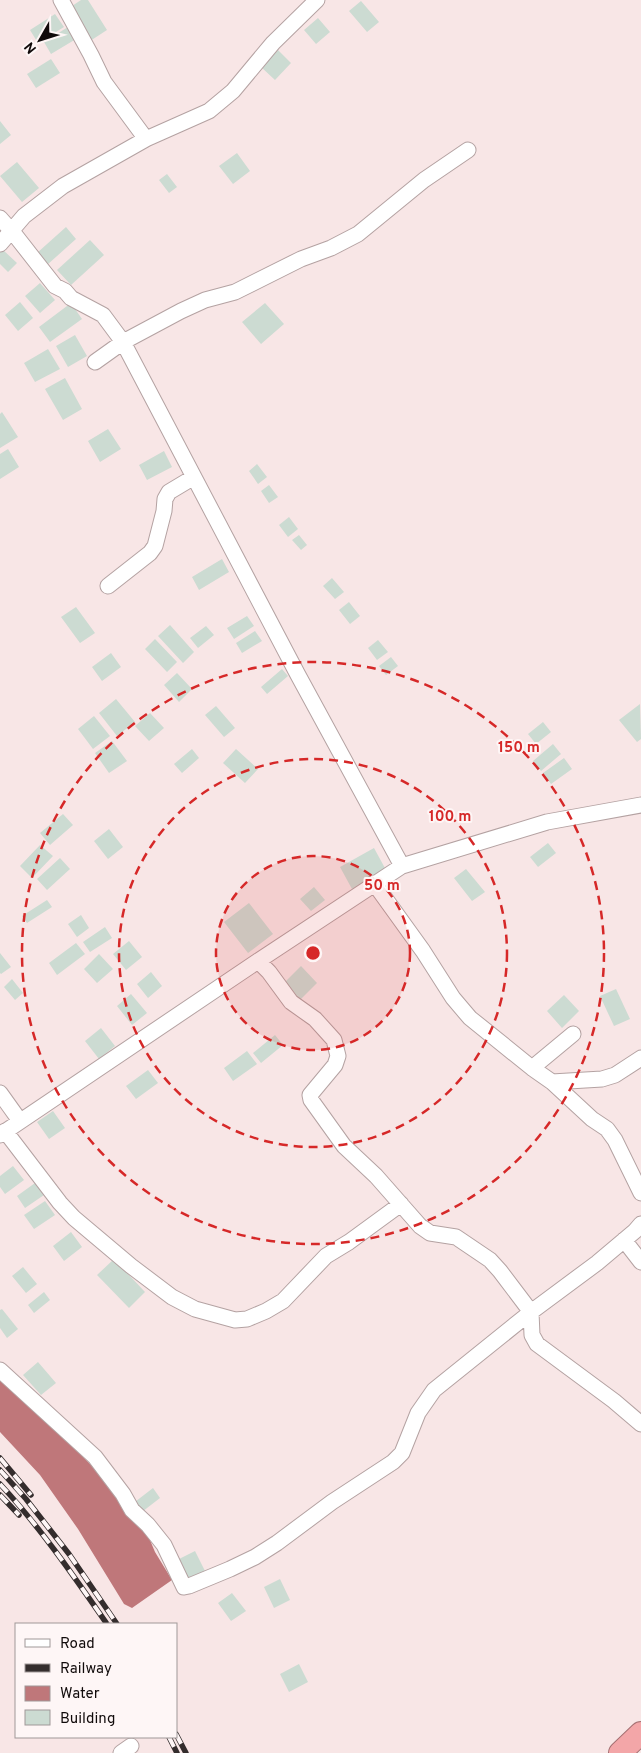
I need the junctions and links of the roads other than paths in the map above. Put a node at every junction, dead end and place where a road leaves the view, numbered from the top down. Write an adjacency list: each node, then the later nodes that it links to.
1 (60, 0): 3 (street)
2 (316, 0): 3 (street)
3 (146, 139): 6 (street)
4 (468, 150): 8 (street)
5 (0, 218): 6 (street)
6 (11, 231): 7 (street); 8 (street)
7 (0, 244)
8 (123, 342): 9 (street); 10 (street)
9 (95, 362)
10 (194, 477): 11 (street); 13 (street)
11 (108, 586)
12 (641, 805): 13 (street)
13 (402, 866): 14 (street)
14 (374, 883): 15 (street); 18 (street)
15 (258, 961): 21 (street); 24 (street)
16 (573, 1034): 18 (street)
17 (641, 1058): 19 (street)
18 (532, 1068): 19 (street)
19 (552, 1082): 23 (street)
20 (0, 1093): 21 (street)
21 (20, 1120): 22 (street)
22 (3, 1133): 24 (street)
23 (641, 1193)
24 (401, 1204): 28 (street)
25 (641, 1224): 26 (street)
26 (624, 1240): 27 (street); 28 (street)
27 (641, 1262)
28 (531, 1312): 29 (street); 30 (street)
29 (0, 1370)
30 (641, 1424)
31 (641, 1733): 32 (highway)
32 (620, 1753)

